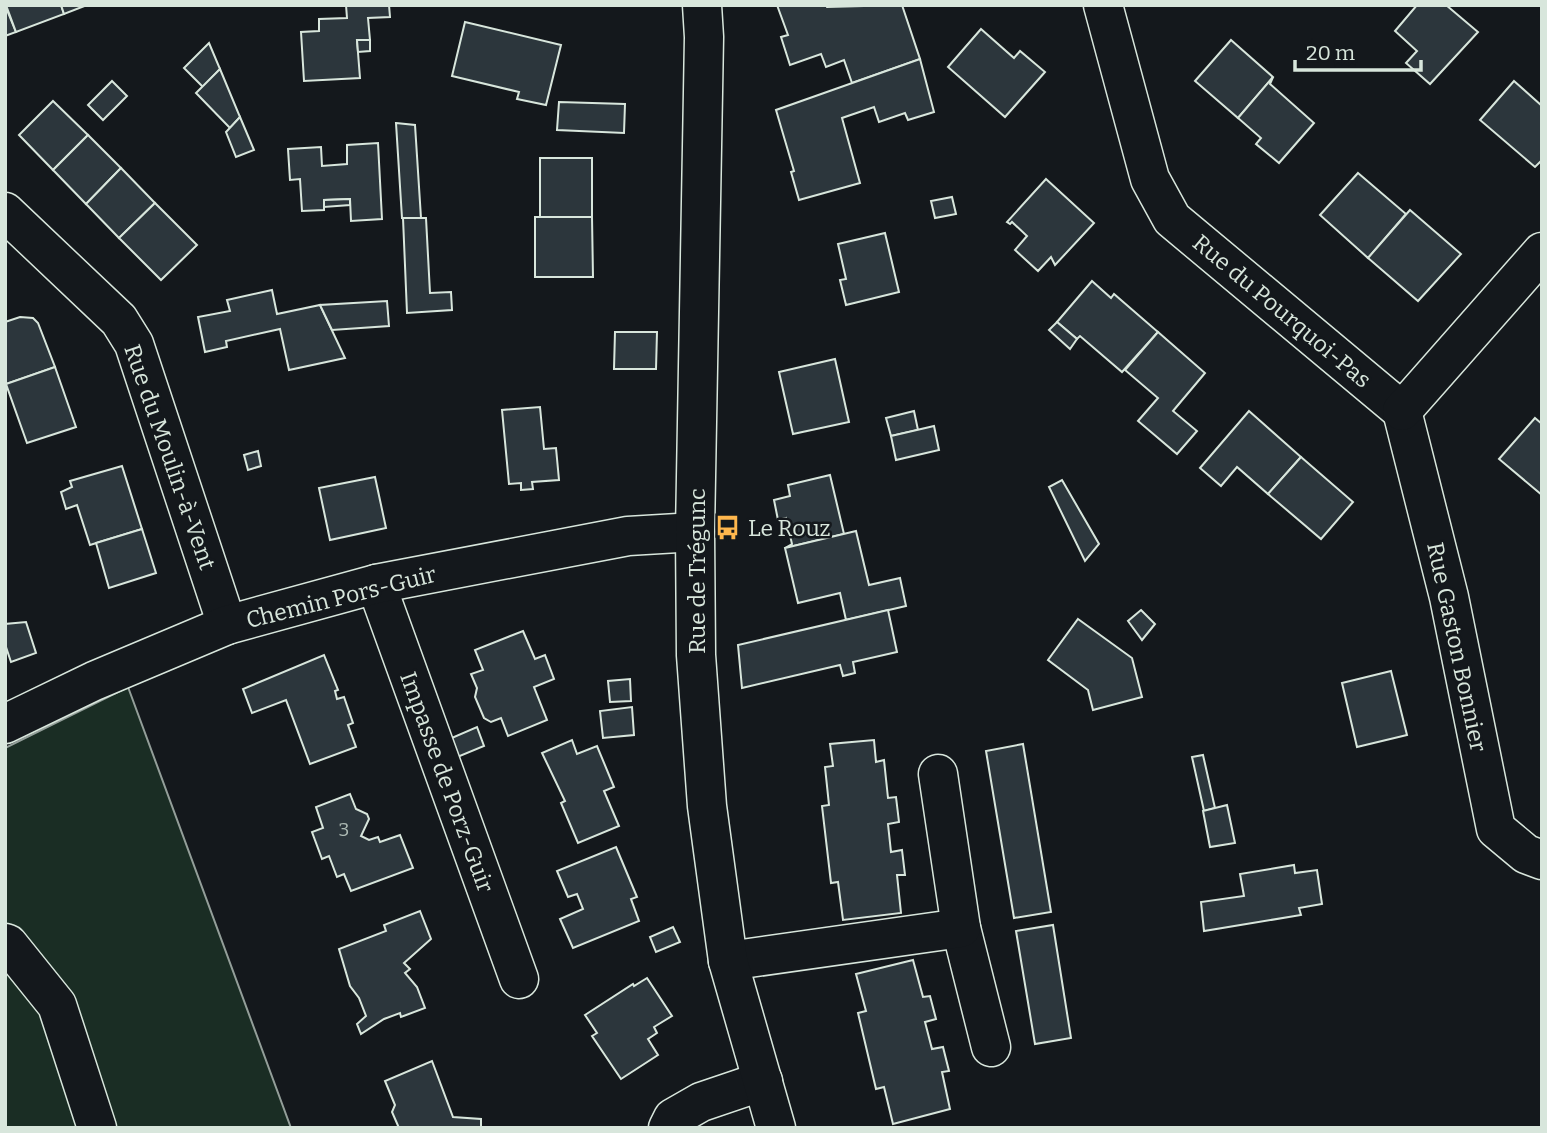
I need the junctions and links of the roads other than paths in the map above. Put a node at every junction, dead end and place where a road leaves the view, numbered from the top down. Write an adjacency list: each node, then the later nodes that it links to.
1 (702, 5): 6 (street, Rue de Trégunc)
2 (1103, 5): 5 (street, Rue du Pourquoi-Pas)
3 (5, 212): 8 (street, Rue du Moulin-à-Vent)
4 (1542, 252): 5 (street)
5 (1402, 411): 11 (street, Rue Gaston Bonnier)
6 (695, 532): 7 (street, Chemin Pors-Guir); 14 (street, Rue de Trégunc)
7 (376, 584): 8 (street, Chemin Pors-Guir); 15 (street, Impasse de Porz-Guir)
8 (228, 625): 9 (street, Chemin Pors-Guir)
9 (5, 723)
10 (937, 774): 12 (street)
11 (1542, 860)
12 (961, 928): 14 (street); 16 (street)
13 (5, 943): 18 (street)
14 (728, 961): 17 (street, Rue de Trégunc)
15 (519, 979)
16 (991, 1047)
17 (763, 1081): 19 (street); 20 (street, Rue de Trégunc)
18 (97, 1128)
19 (668, 1128)
20 (776, 1128)

